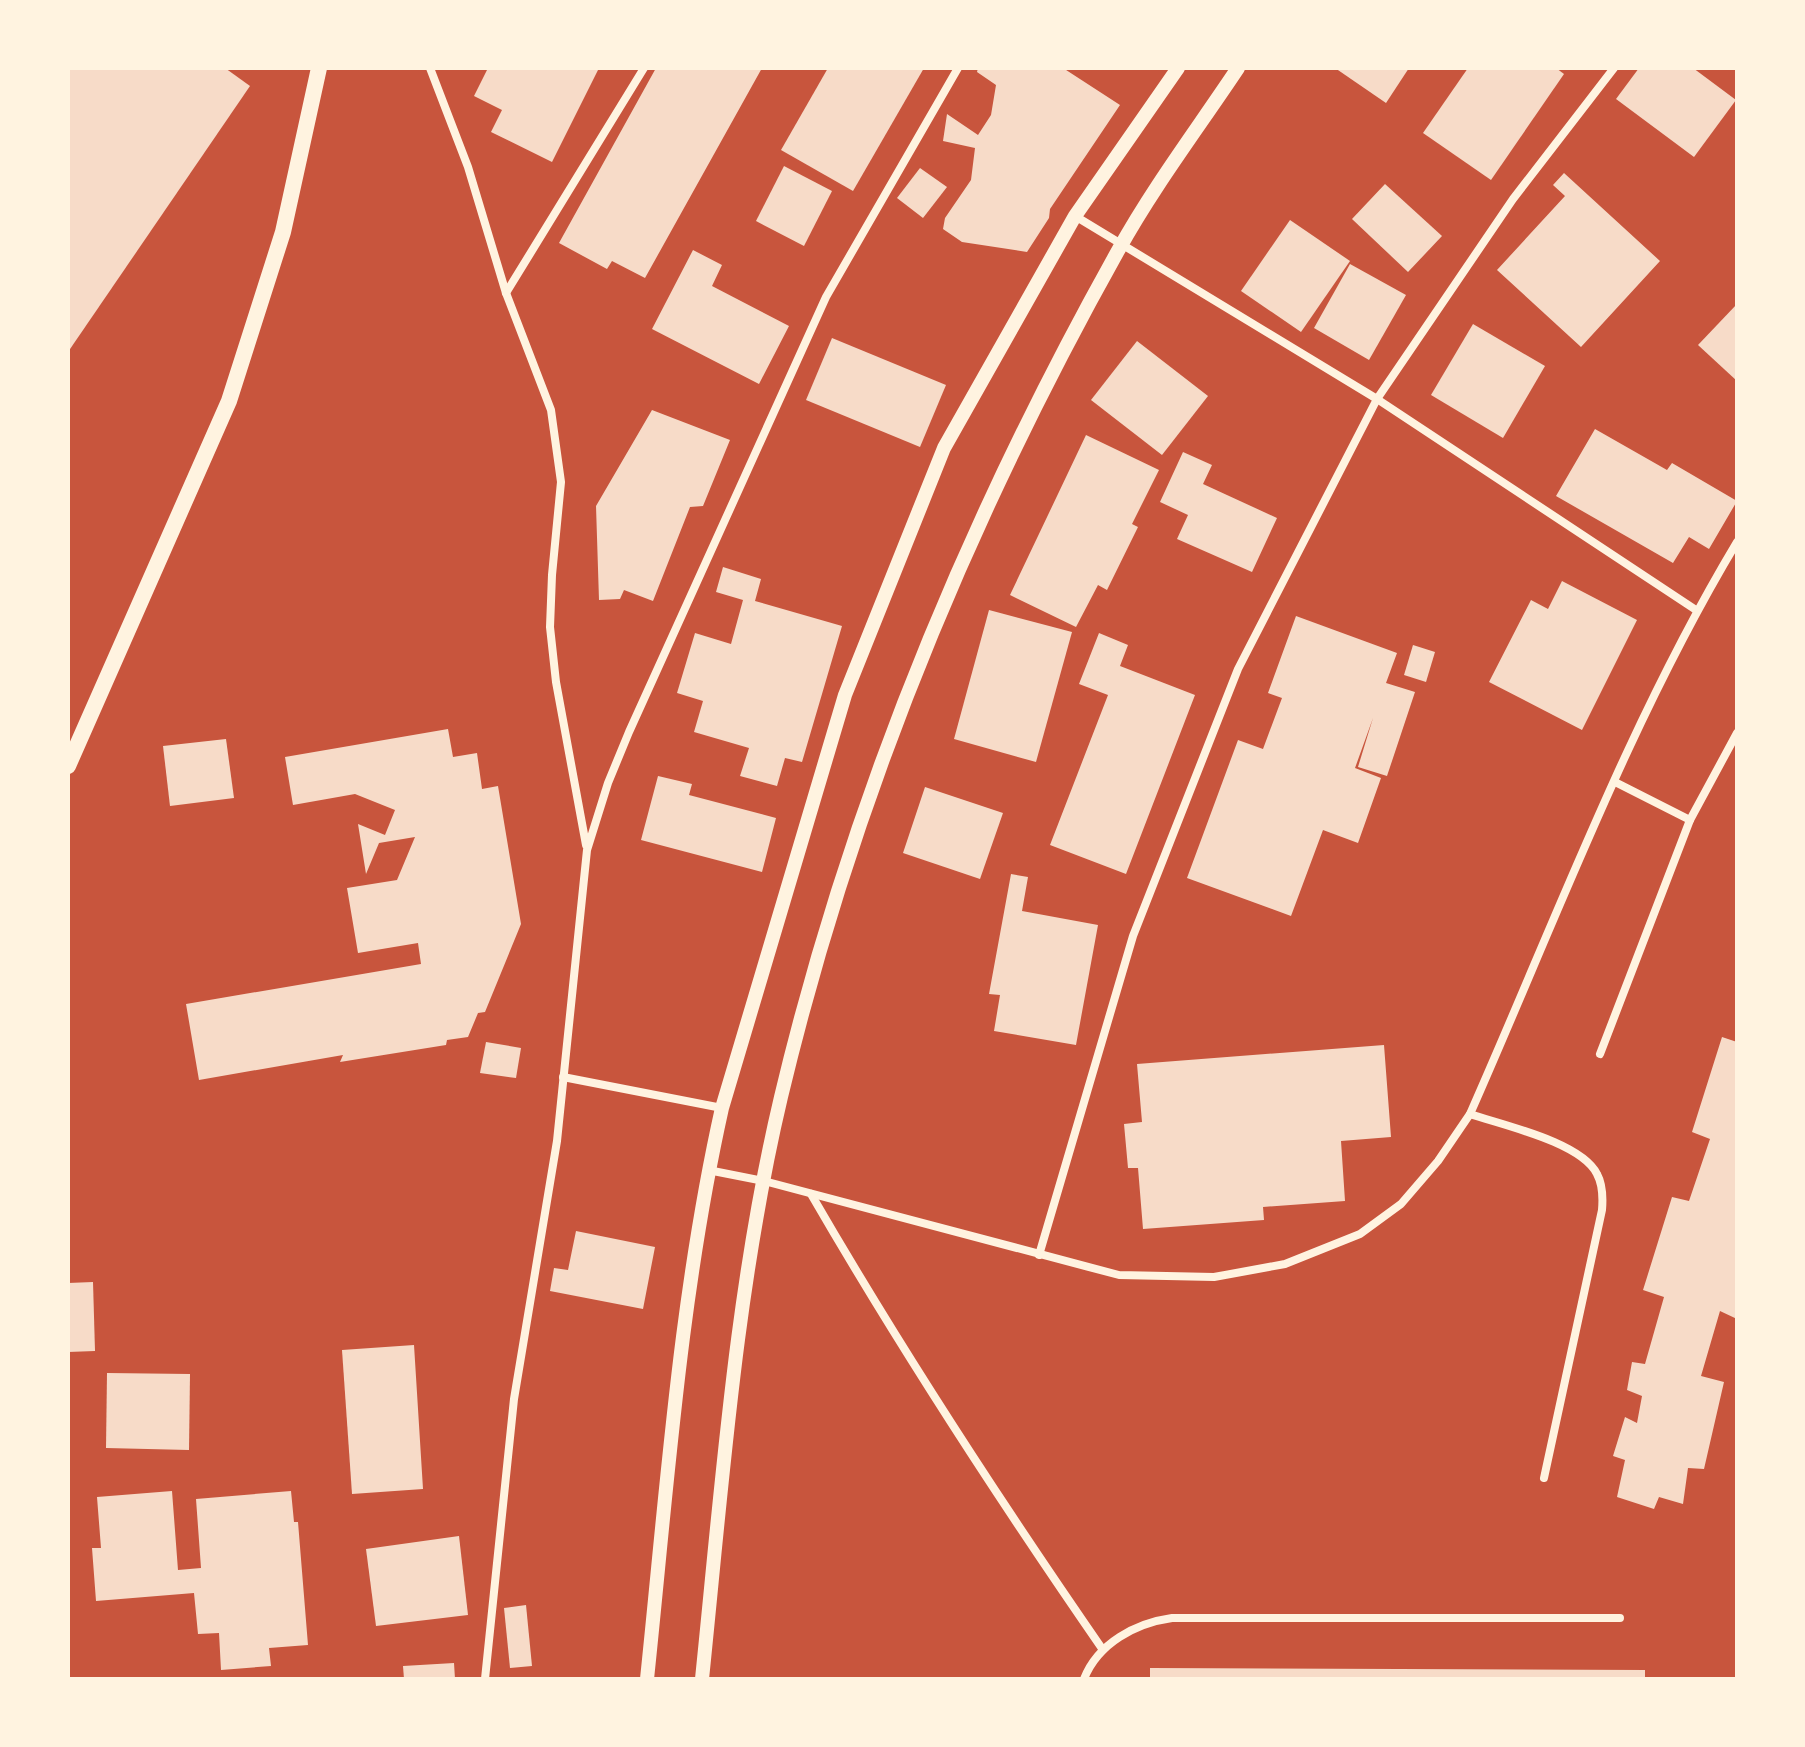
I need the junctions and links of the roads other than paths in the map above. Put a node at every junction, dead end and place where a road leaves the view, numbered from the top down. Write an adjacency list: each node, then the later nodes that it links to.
1 (319, 68): 15 (main road)
2 (430, 68): 10 (street)
3 (644, 68): 10 (street)
4 (958, 68): 18 (street)
5 (1178, 68): 8 (street)
6 (1238, 68): 9 (street)
7 (1614, 68): 11 (street)
8 (1075, 216): 9 (street); 21 (street)
9 (1121, 245): 11 (street); 24 (street)
10 (506, 293): 18 (street)
11 (1377, 399): 13 (street); 26 (street)
12 (1737, 542): 13 (street)
13 (1696, 610): 16 (street)
14 (1737, 733): 17 (street)
15 (68, 766)
16 (1615, 782): 17 (street); 22 (street)
17 (1690, 820): 19 (street)
18 (587, 850): 20 (street)
19 (1600, 1054)
20 (563, 1077): 21 (street); 30 (street)
21 (722, 1108): 23 (street)
22 (1470, 1114): 26 (street); 27 (street)
23 (708, 1170): 24 (street); 31 (street)
24 (764, 1181): 25 (street); 32 (street)
25 (811, 1194): 26 (street); 29 (street)
26 (1039, 1255)
27 (1544, 1478)
28 (1620, 1618): 29 (street)
29 (1103, 1650): 33 (street)
30 (485, 1679)
31 (647, 1679)
32 (702, 1679)
33 (1084, 1679)

